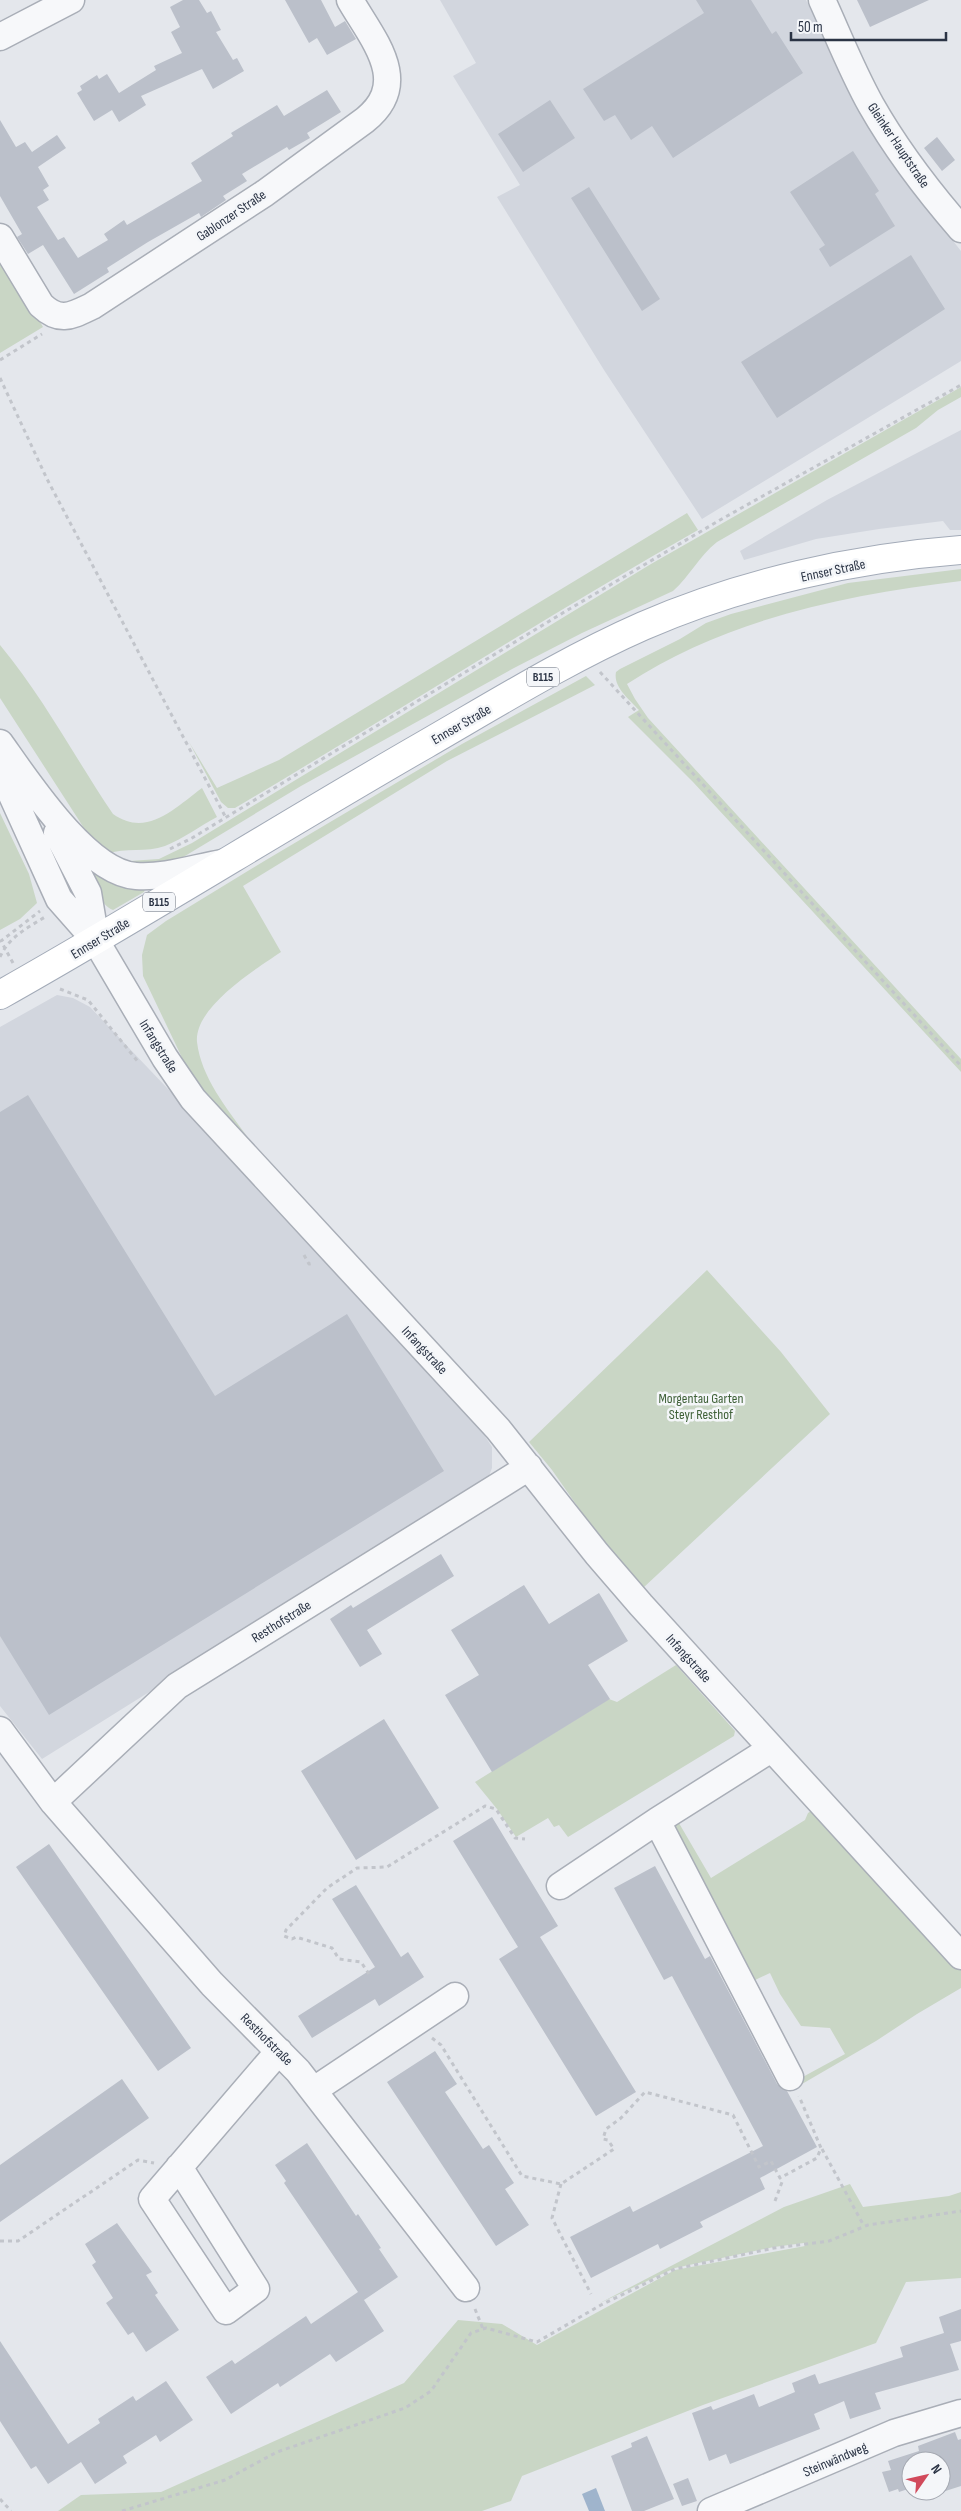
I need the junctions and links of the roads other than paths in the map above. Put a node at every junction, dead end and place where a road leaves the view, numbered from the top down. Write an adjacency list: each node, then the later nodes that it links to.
1 (71, 0): 4 (street)
2 (350, 0): 6 (street, Gablonzer Straße)
3 (822, 0): 5 (street, Gleinker Hauptstraße)
4 (0, 37)
5 (961, 229)
6 (0, 237)
7 (961, 550): 11 (main road, Ennser Straße / B115)
8 (0, 743): 10 (street)
9 (0, 769): 12 (street)
10 (35, 793): 11 (street); 12 (street)
11 (223, 863): 12 (main road, Ennser Straße / B115)
12 (96, 941): 13 (main road, Ennser Straße / B115); 14 (street, Infangstraße)
13 (0, 995)
14 (529, 1467): 16 (street, Infangstraße); 17 (street, Resthofstraße)
15 (0, 1730): 17 (street, Resthofstraße)
16 (772, 1749): 18 (street); 20 (street, Infangstraße)
17 (53, 1802): 22 (street, Resthofstraße)
18 (657, 1821): 19 (street); 23 (street)
19 (560, 1886)
20 (961, 1956)
21 (455, 1996): 24 (street)
22 (279, 2051): 24 (street, Resthofstraße); 25 (street)
23 (790, 2077)
24 (314, 2090): 26 (street, Resthofstraße)
25 (179, 2167): 25 (street)
26 (466, 2288)
27 (961, 2413): 28 (street, Steinwändweg)
28 (711, 2511)

